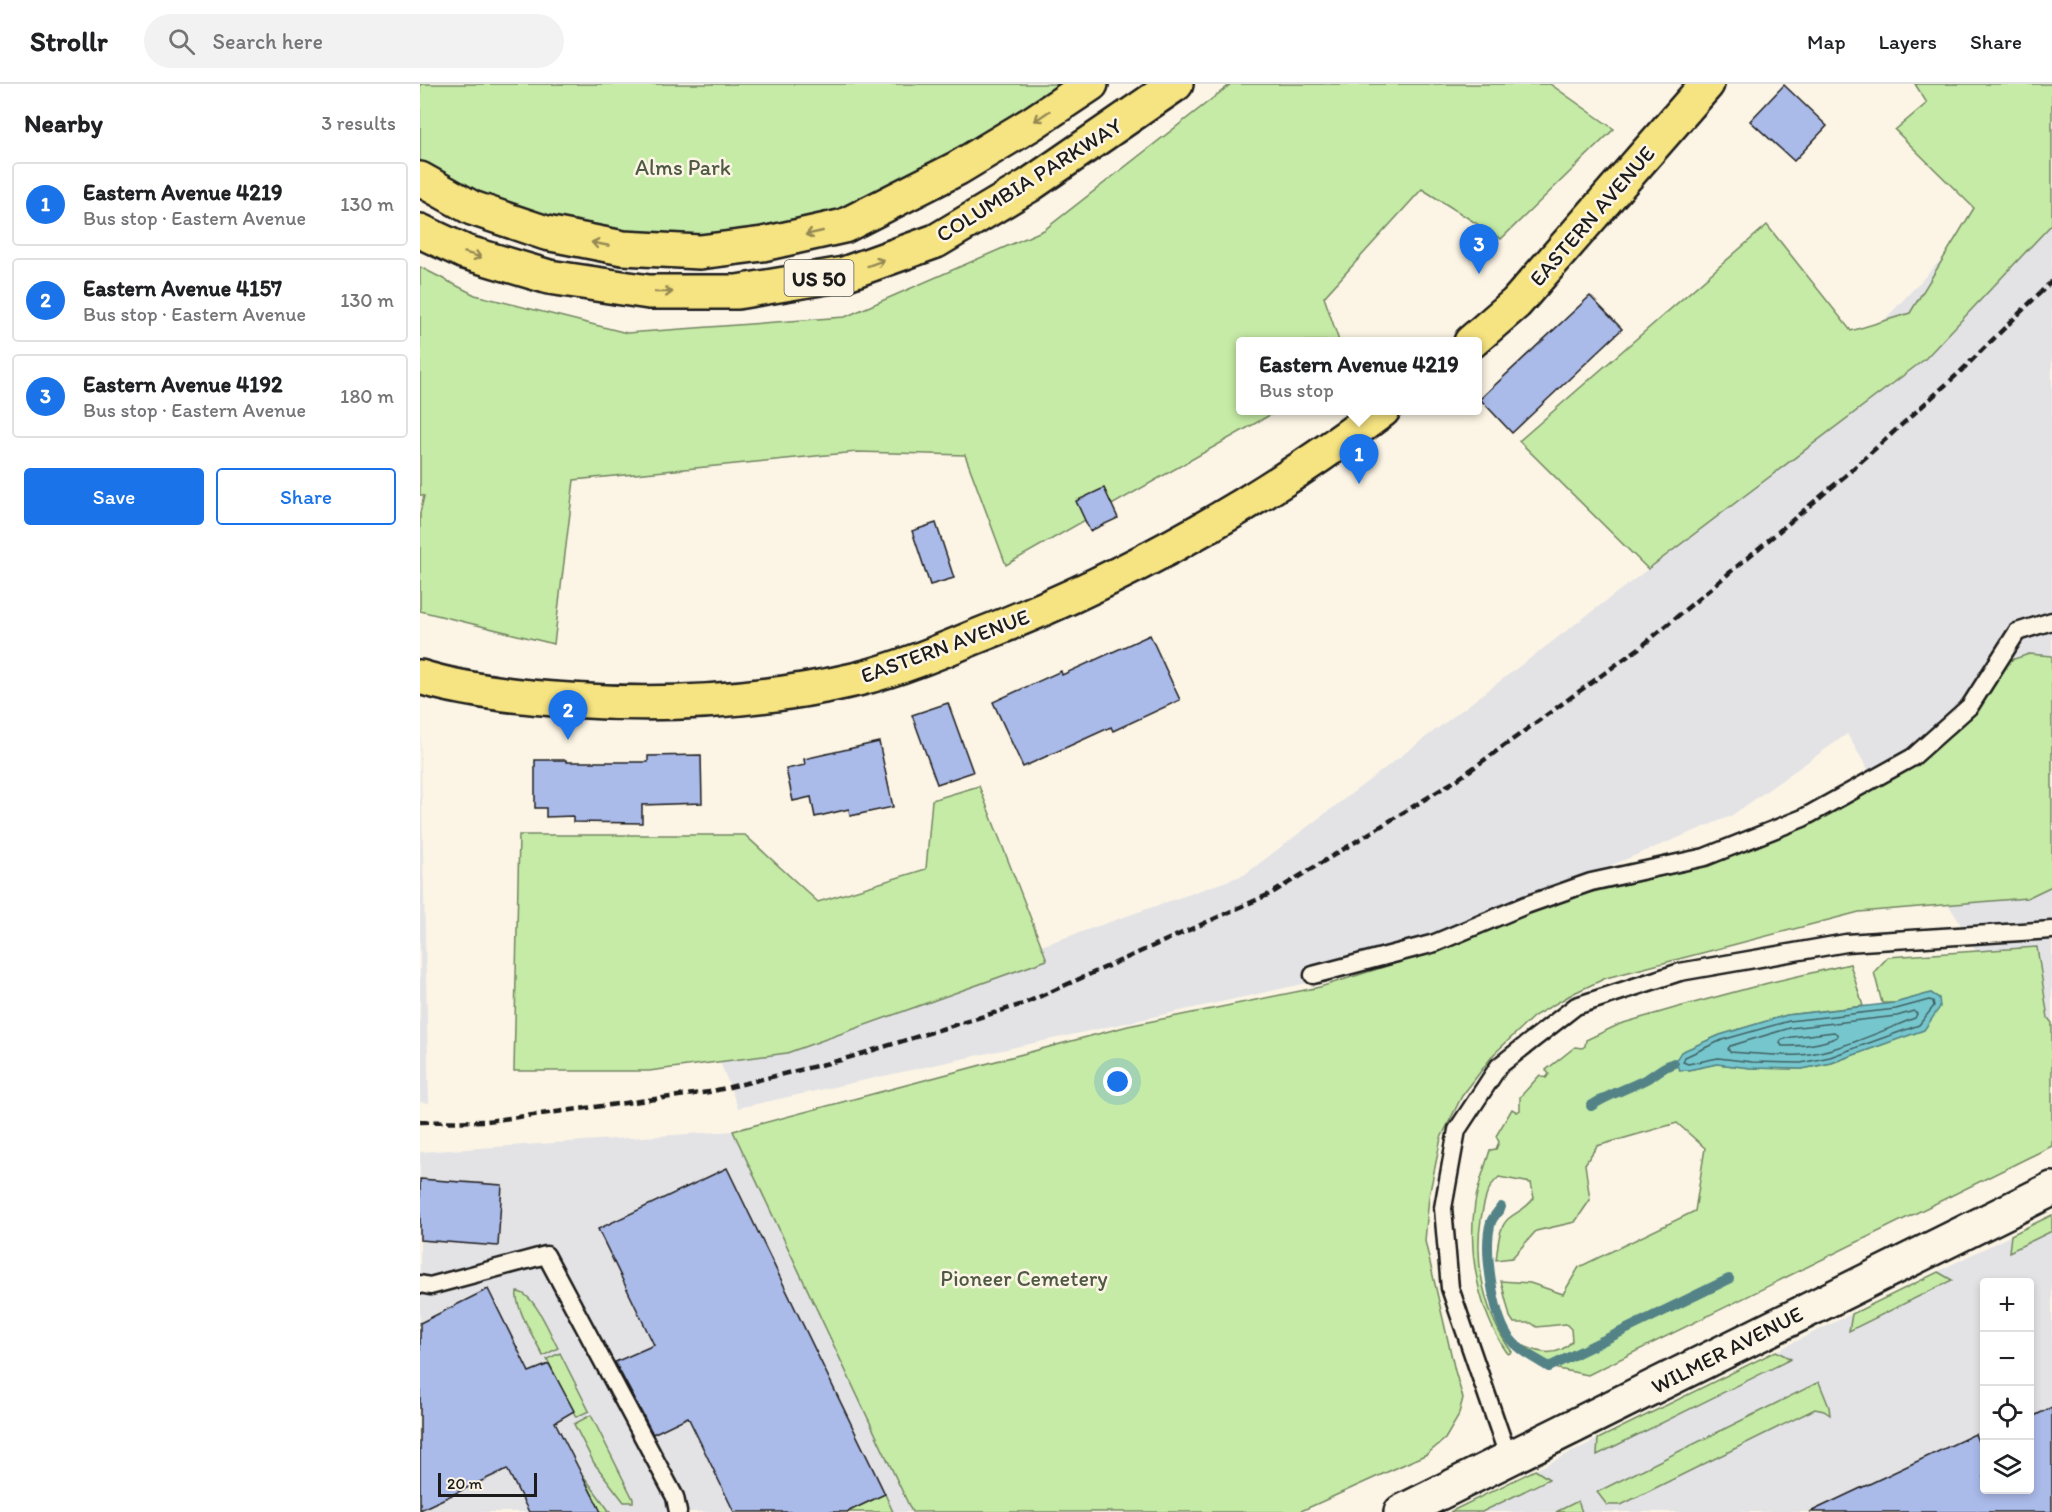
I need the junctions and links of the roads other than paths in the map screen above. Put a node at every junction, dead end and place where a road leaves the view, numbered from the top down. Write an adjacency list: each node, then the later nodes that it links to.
1 (1091, 84): 4 (main road, COLUMBIA PARKWAY / US 50, one-way to 4)
2 (1176, 84): 5 (main road, COLUMBIA PARKWAY / US 50, one-way to 2)
3 (1707, 84): 6 (main road, EASTERN AVENUE)
4 (420, 178)
5 (420, 231)
6 (1477, 337)
7 (1378, 415): 9 (main road, EASTERN AVENUE)
8 (2052, 621): 11 (lane)
9 (420, 677)
10 (2052, 930): 14 (lane)
11 (1313, 975)
12 (2052, 1189): 14 (street, WILMER AVENUE)
13 (420, 1284): 15 (lane)
14 (1509, 1459): 16 (street, WILMER AVENUE)
15 (678, 1512)
16 (1401, 1512)

